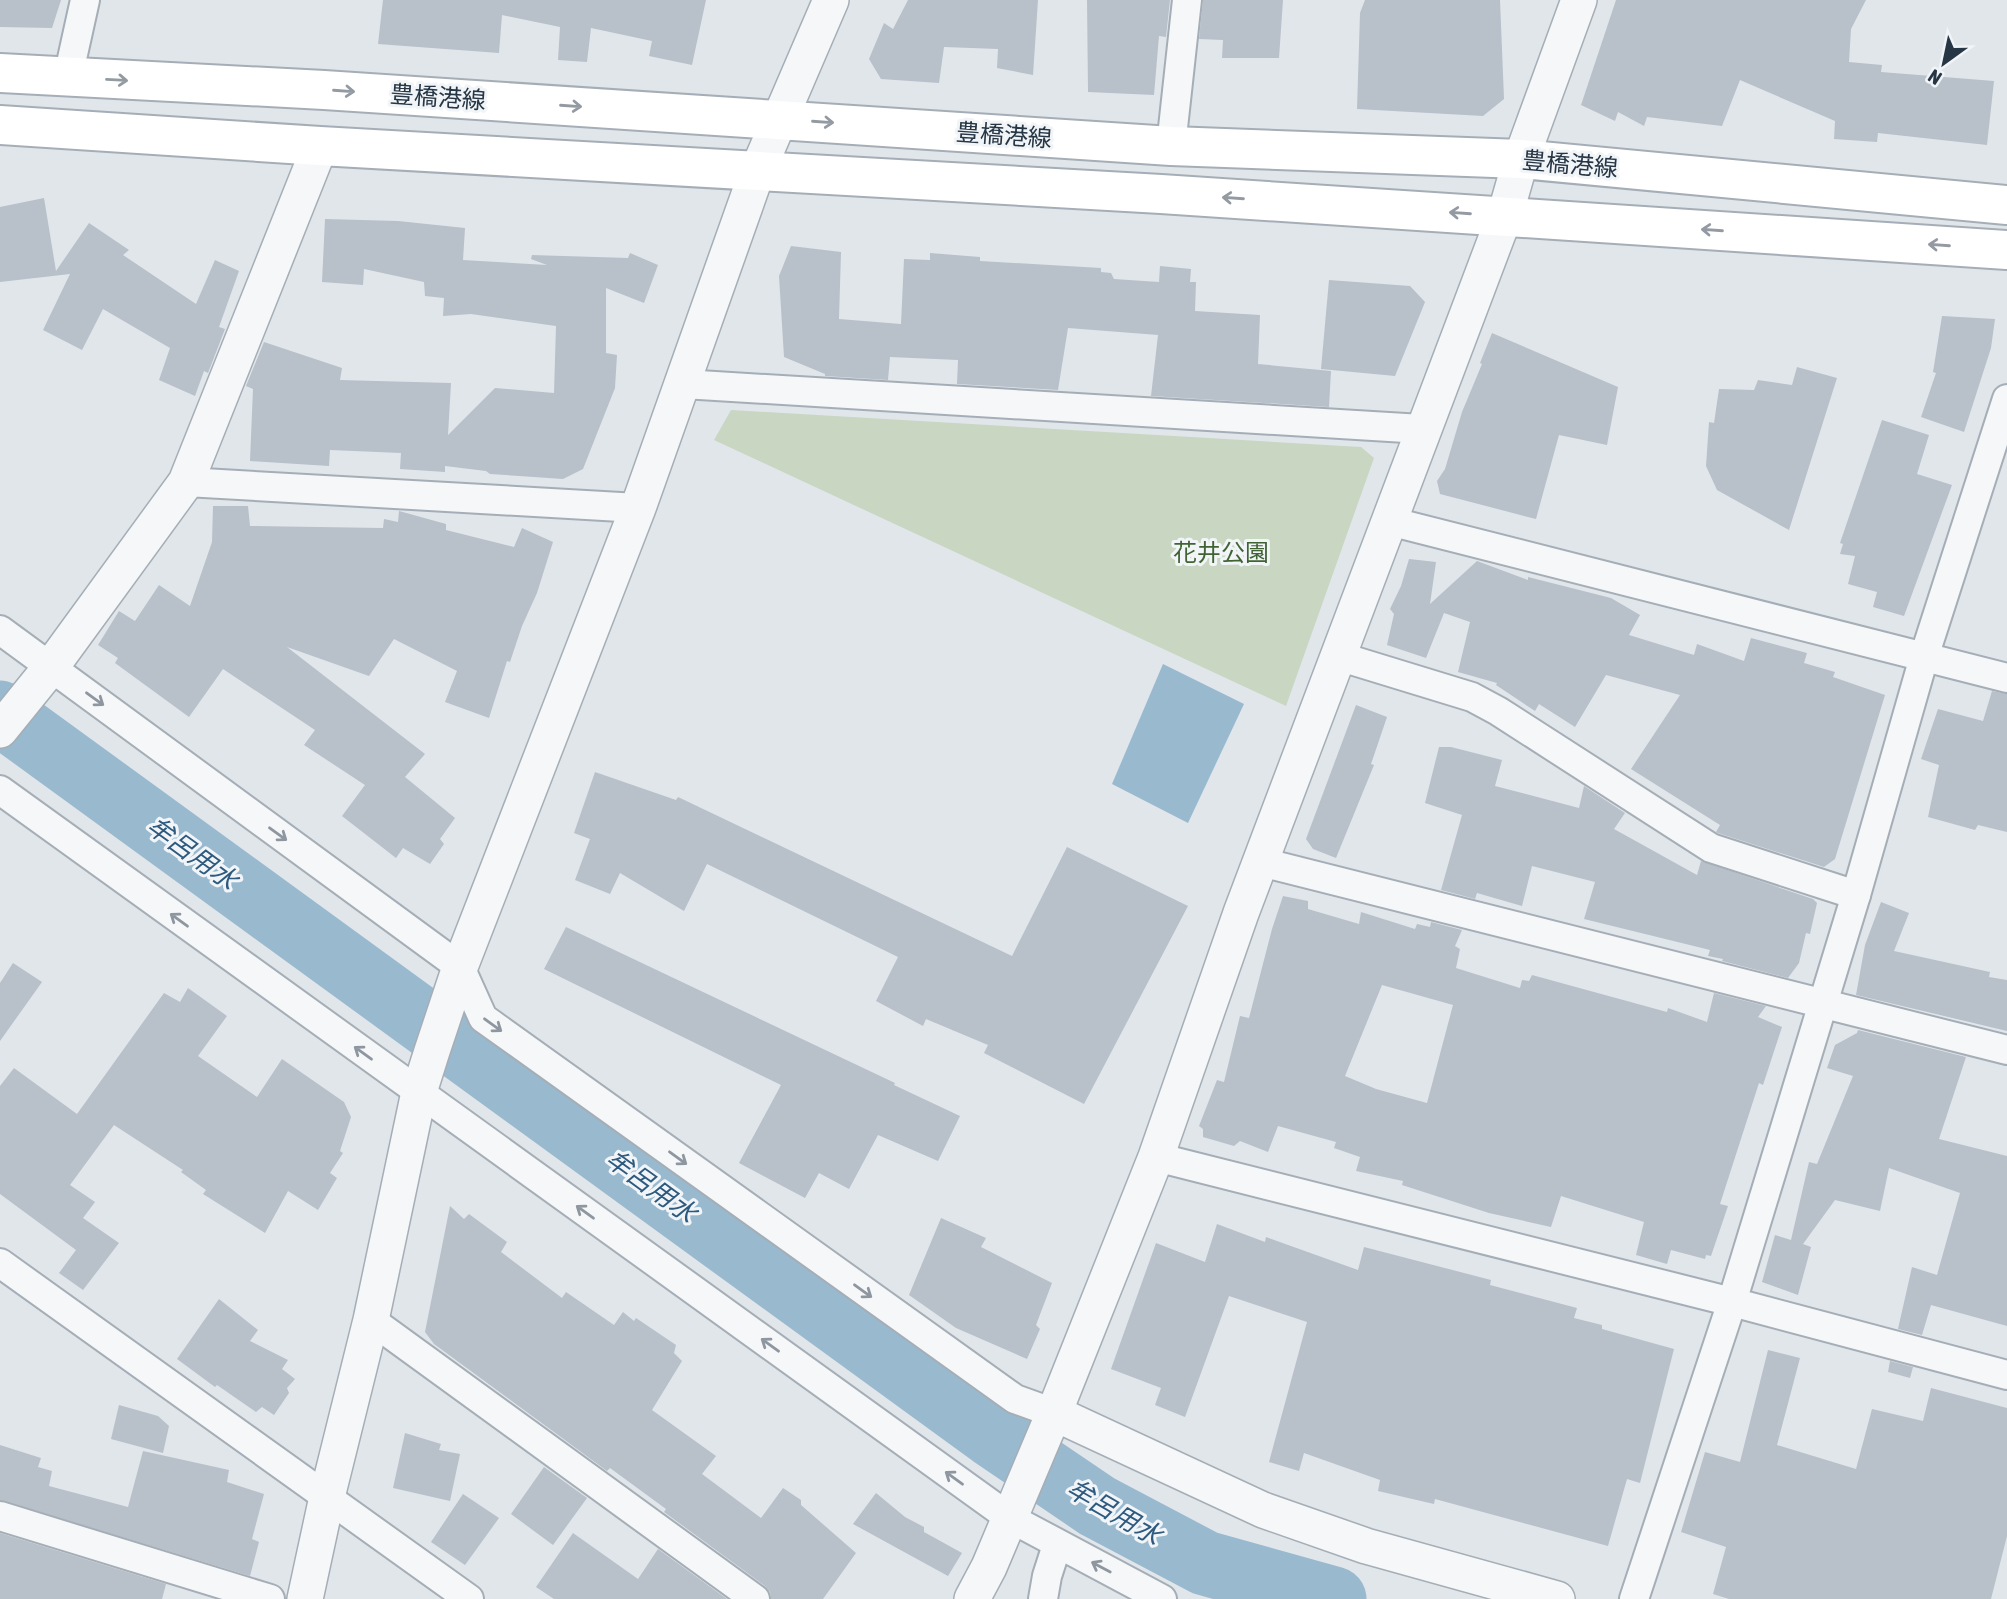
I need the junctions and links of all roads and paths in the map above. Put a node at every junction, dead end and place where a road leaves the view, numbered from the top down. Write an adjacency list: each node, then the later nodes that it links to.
1 (85, 0): 6 (street)
2 (831, 0): 7 (street)
3 (1187, 0): 10 (street)
4 (1579, 0): 11 (street)
5 (0, 73): 6 (main road, 豊橋港線)
6 (68, 77): 7 (main road, 豊橋港線, one-way to 7)
7 (781, 119): 10 (main road, 豊橋港線, one-way to 10); 12 (street)
8 (0, 125): 9 (main road, 豊橋港線)
9 (320, 146): 12 (main road, 豊橋港線); 19 (street)
10 (1171, 146): 11 (main road, 豊橋港線)
11 (1521, 159): 13 (main road, 豊橋港線); 14 (street)
12 (757, 172): 14 (main road, 豊橋港線, one-way to 12); 16 (street)
13 (2007, 205)
14 (1505, 215): 15 (main road, 豊橋港線, one-way to 14); 18 (street)
15 (2007, 250)
16 (683, 384): 18 (street); 20 (street)
17 (2007, 399): 24 (street)
18 (1422, 429): 21 (street)
19 (186, 482): 20 (street); 25 (street)
20 (638, 508): 31 (street)
21 (1390, 521): 23 (street); 24 (street)
22 (0, 630): 25 (street)
23 (1338, 656): 29 (street); 30 (street)
24 (1924, 657): 26 (street); 30 (street)
25 (51, 667): 27 (street); 31 (street, one-way to 31)
26 (2007, 678)
27 (0, 730)
28 (0, 790): 34 (street, one-way to 28)
29 (1261, 862): 32 (street); 35 (street)
30 (1856, 895): 32 (street)
31 (460, 967): 34 (street); 40 (street, one-way to 40)
32 (1823, 1003): 33 (street); 37 (street)
33 (2007, 1050)
34 (419, 1092): 38 (street); 43 (street, one-way to 34)
35 (1156, 1157): 37 (street); 40 (street)
36 (0, 1263): 41 (street)
37 (1732, 1302): 39 (street); 53 (street)
38 (371, 1320): 41 (street); 48 (street)
39 (2007, 1375)
40 (1054, 1413): 43 (street); 52 (street)
41 (327, 1496): 46 (street); 47 (street)
42 (0, 1516): 45 (street)
43 (1010, 1518): 44 (street); 49 (street)
44 (1057, 1545): 50 (street); 51 (street, one-way to 44)
45 (270, 1599)
46 (305, 1599)
47 (469, 1599)
48 (755, 1599)
49 (972, 1599)
50 (1043, 1599)
51 (1162, 1599)
52 (1557, 1599)
53 (1634, 1599)

